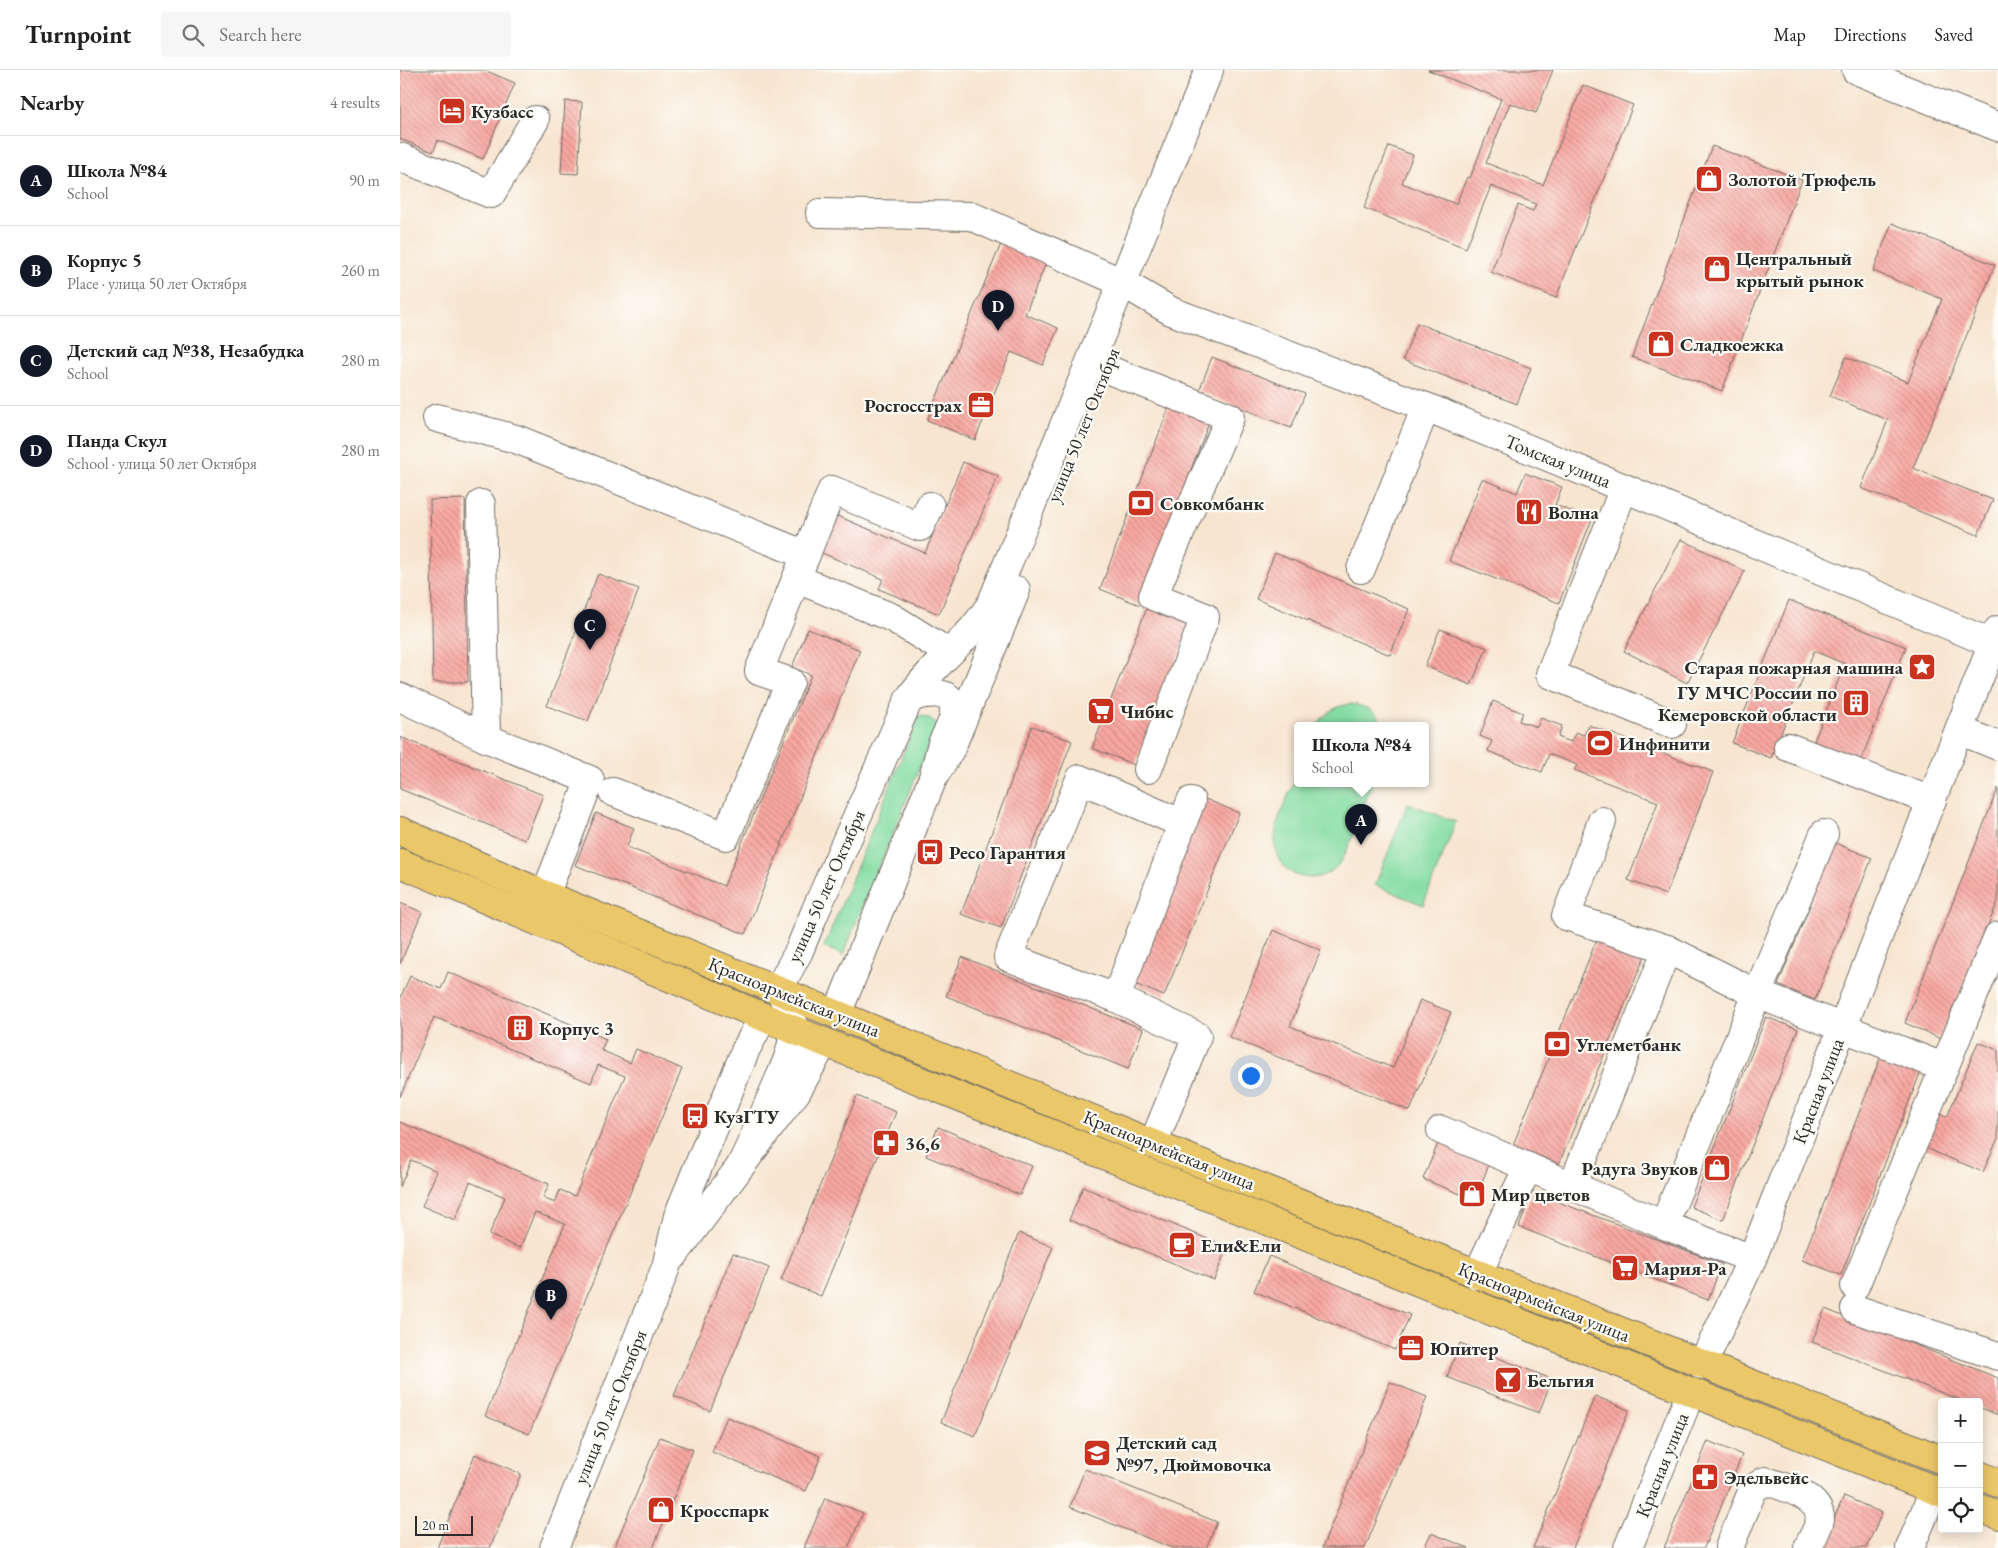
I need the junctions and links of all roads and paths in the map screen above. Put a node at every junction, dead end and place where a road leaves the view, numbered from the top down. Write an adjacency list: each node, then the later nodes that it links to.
1 (1209, 70): 8 (street, улица 50 лет Октября)
2 (1228, 70): 8 (street, улица 50 лет Октября)
3 (1856, 70): 5 (street)
4 (535, 120): 6 (street)
5 (1998, 127)
6 (402, 163)
7 (820, 213): 8 (street, Томская улица)
8 (1130, 288): 9 (street, улица 50 лет Октября); 10 (street, Томская улица)
9 (1098, 366): 18 (street, улица 50 лет Октября); 26 (street); 27 (street, улица 50 лет Октября)
10 (1426, 407): 12 (street, Томская улица); 16 (street)
11 (437, 418): 15 (street)
12 (1624, 488): 17 (street, Томская улица); 21 (street)
13 (481, 504): 23 (street)
14 (930, 506): 15 (street)
15 (802, 567): 18 (street); 28 (street)
16 (1361, 569)
17 (1995, 637): 22 (street, Красная улица)
18 (949, 653): 20 (street, улица 50 лет Октября)
19 (400, 697): 23 (street)
20 (909, 699): 27 (street, улица 50 лет Октября); 37 (street, улица 50 лет Октября)
21 (1672, 724)
22 (1959, 730): 24 (street); 29 (street, Красная улица)
23 (486, 738): 34 (street)
24 (1998, 746)
25 (1788, 747): 29 (street)
26 (1148, 769)
27 (933, 778): 40 (street, улица 50 лет Октября)
28 (613, 792)
29 (1932, 800): 42 (street, Красная улица)
30 (1602, 821): 36 (street)
31 (400, 830): 34 (main road, Красноармейская улица)
32 (1824, 834): 38 (street)
33 (400, 863): 41 (main road, Красноармейская улица)
34 (545, 895): 37 (main road, Красноармейская улица)
35 (1998, 936): 45 (street)
36 (1667, 949): 38 (street); 50 (street)
37 (778, 990): 40 (main road, Красноармейская улица); 41 (main road, улица 50 лет Октября); 43 (street)
38 (1757, 994): 42 (street); 51 (street)
39 (1116, 998): 39 (street); 47 (street)
40 (836, 1014): 44 (main road, улица 50 лет Октября); 47 (main road, Красноармейская улица)
41 (763, 1017): 43 (main road, Красноармейская улица); 53 (street, улица 50 лет Октября)
42 (1843, 1026): 45 (street); 52 (street, Красная улица)
43 (794, 1030): 44 (main road, Красноармейская улица); 48 (street)
44 (824, 1042): 48 (street, улица 50 лет Октября); 57 (main road, Красноармейская улица)
45 (1943, 1067): 55 (street)
46 (1441, 1130): 49 (street)
47 (1153, 1144): 54 (main road, Красноармейская улица)
48 (741, 1165): 53 (street, улица 50 лет Октября)
49 (1528, 1167): 50 (street); 54 (street)
50 (1572, 1187): 51 (street)
51 (1664, 1225): 52 (street)
52 (1752, 1259): 56 (street, Красная улица)
53 (666, 1267): 64 (street, улица 50 лет Октября)
54 (1477, 1275): 56 (main road, Красноармейская улица)
55 (1998, 1356)
56 (1702, 1365): 57 (main road, Красная улица); 58 (main road, Красноармейская улица)
57 (1691, 1392): 61 (main road, Красноармейская улица); 65 (street, Красная улица)
58 (1938, 1458)
59 (1983, 1477): 60 (main road)
60 (1998, 1483)
61 (1938, 1491): 68 (street)
62 (1983, 1509): 63 (main road)
63 (1998, 1515)
64 (554, 1548)
65 (1628, 1548)
66 (1729, 1548): 67 (street)
67 (1808, 1548)
68 (1910, 1548)

